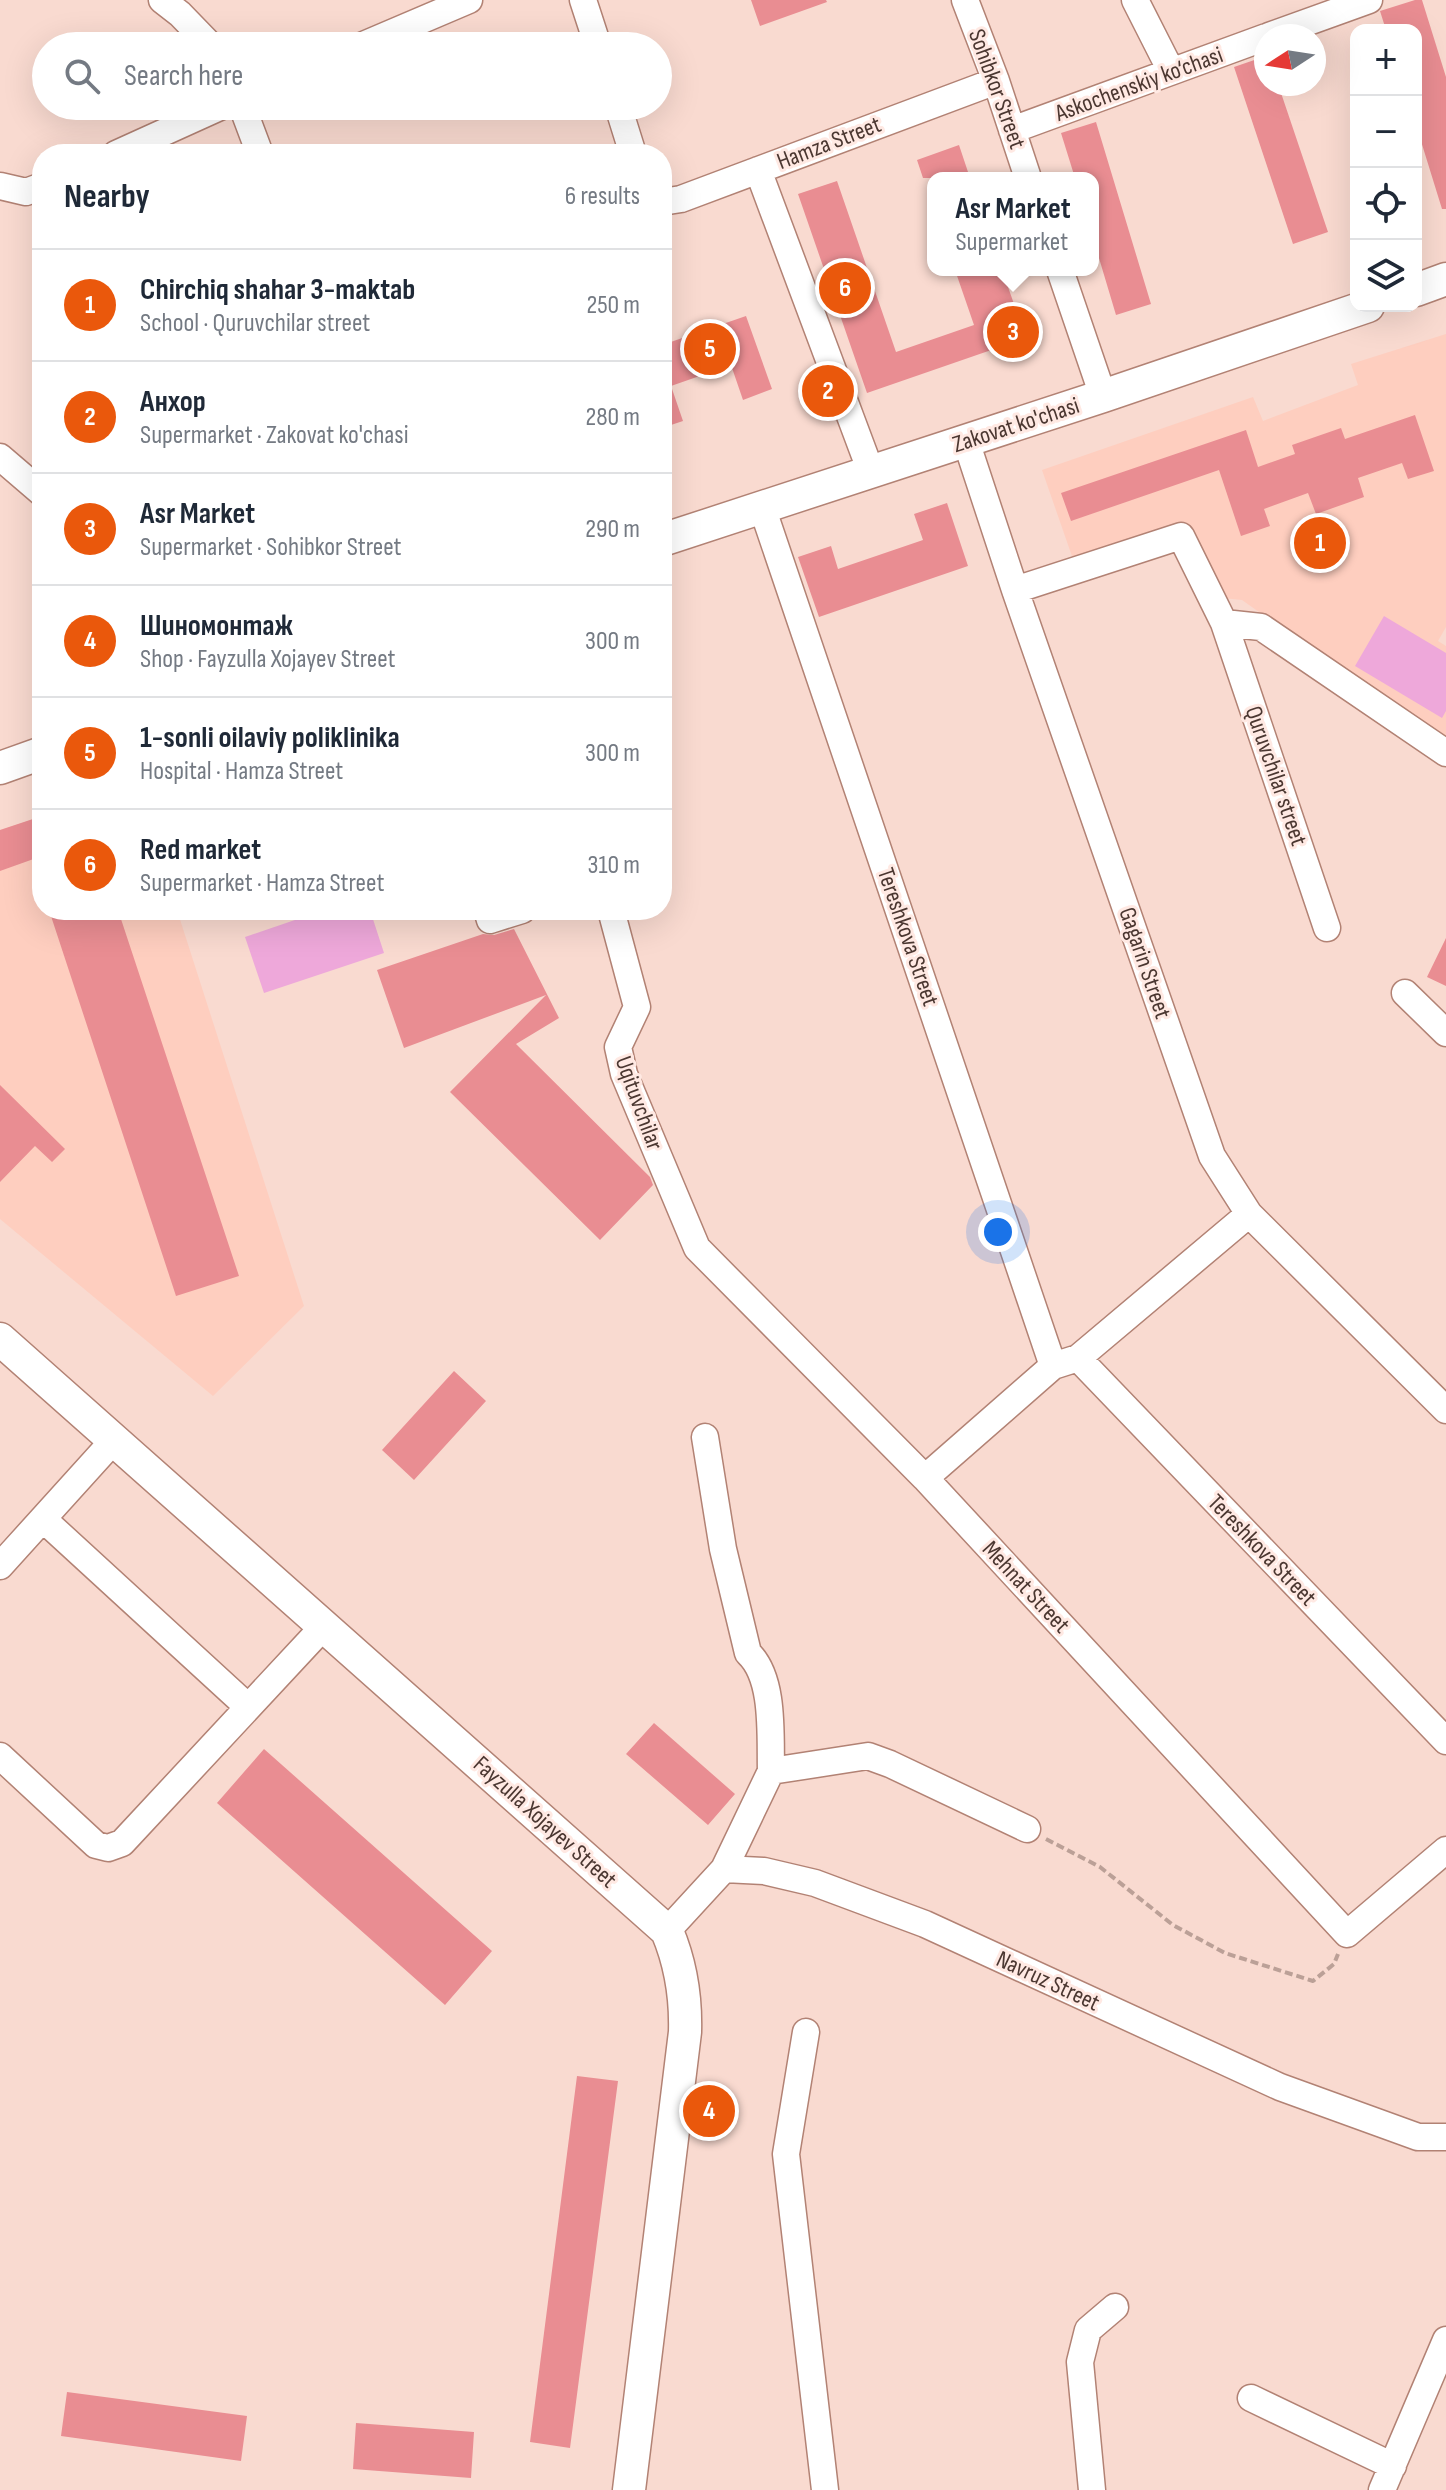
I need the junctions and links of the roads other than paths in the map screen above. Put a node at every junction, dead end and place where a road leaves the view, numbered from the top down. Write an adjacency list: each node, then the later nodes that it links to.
1 (162, 0): 8 (street)
2 (469, 0): 9 (street)
3 (583, 0): 10 (street)
4 (965, 0): 13 (street, Sohibkor Street)
5 (1135, 0): 12 (street)
6 (1369, 0): 7 (street, Askochenskiy ko‘chasi)
7 (1303, 24)
8 (197, 32)
9 (394, 32)
10 (593, 32)
11 (1254, 42): 12 (street, Askochenskiy ko‘chasi)
12 (1171, 71): 17 (street, Askochenskiy ko‘chasi)
13 (996, 81): 17 (street, Sohibkor Street); 21 (street, Hamza Street)
14 (191, 120): 18 (street)
15 (247, 120): 19 (street)
16 (622, 120): 20 (street)
17 (1012, 130): 22 (street, Sohibkor Street)
18 (138, 144)
19 (256, 144)
20 (630, 144)
21 (758, 170): 25 (street, Hamza Street); 33 (street)
22 (1026, 172)
23 (0, 186): 24 (street)
24 (32, 190)
25 (672, 200)
26 (1062, 276): 30 (street)
27 (1446, 279): 28 (main road)
28 (1422, 288)
29 (1350, 312): 30 (main road, Zakovat ko'chasi)
30 (1103, 396): 31 (main road, Zakovat ko'chasi)
31 (966, 441): 33 (main road, Zakovat ko'chasi); 37 (street, Gagarin Street)
32 (0, 457): 34 (street)
33 (871, 472): 35 (main road, Zakovat ko'chasi)
34 (32, 484)
35 (762, 507): 36 (main road, Zakovat ko'chasi); 49 (street, Tereshkova Street)
36 (672, 537)
37 (1015, 590): 38 (street, Quruvchilar street); 46 (street, Gagarin Street)
38 (1224, 623): 39 (street); 43 (street, Quruvchilar street)
39 (1446, 753)
40 (32, 757): 41 (main road)
41 (0, 768)
42 (614, 920): 47 (street, Uqituvchilar)
43 (1327, 928)
44 (1405, 993): 45 (street)
45 (1446, 1033)
46 (1249, 1214): 49 (street); 50 (street, Gagarin Street)
47 (697, 1248): 53 (street, Mehnat Street)
48 (0, 1339): 52 (main road, Fayzulla Xojayev Street)
49 (1066, 1362): 53 (street); 58 (street, Tereshkova Street)
50 (1446, 1410)
51 (705, 1437): 60 (street)
52 (114, 1440): 54 (street); 56 (main road, Fayzulla Xojayev Street)
53 (925, 1478): 62 (street, Mehnat Street)
54 (43, 1519): 55 (street); 57 (street)
55 (0, 1566)
56 (324, 1626): 57 (street); 64 (main road, Fayzulla Xojayev Street)
57 (248, 1707): 59 (street)
58 (1446, 1741)
59 (0, 1756)
60 (771, 1771): 61 (street); 63 (street)
61 (1027, 1829)
62 (1446, 1850)
63 (724, 1869): 64 (street); 66 (street, Navruz Street)
64 (667, 1931): 71 (main road)
65 (806, 2032): 72 (street)
66 (1446, 2137)
67 (1115, 2307): 73 (street)
68 (1446, 2340): 70 (street)
69 (1251, 2398): 70 (street)
70 (1388, 2478)
71 (629, 2490)
72 (825, 2490)
73 (1092, 2490)

